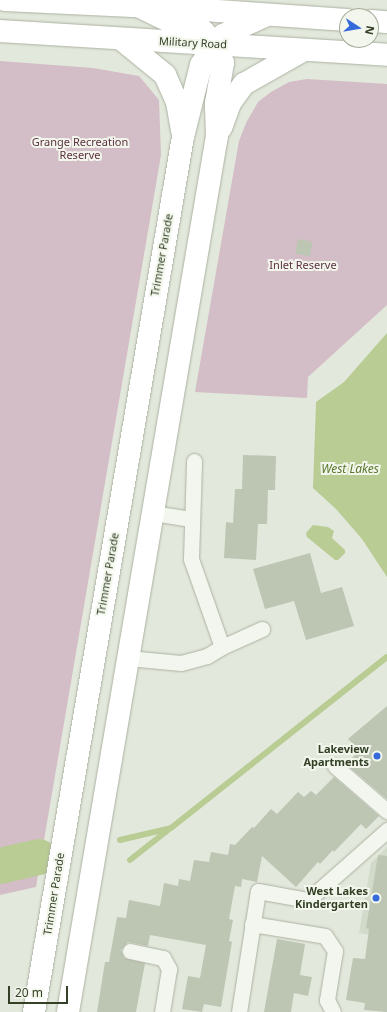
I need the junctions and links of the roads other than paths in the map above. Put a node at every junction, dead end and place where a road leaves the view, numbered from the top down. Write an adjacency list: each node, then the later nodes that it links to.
1 (5, 0): 3 (main road)
2 (179, 4): 3 (main road); 4 (main road)
3 (142, 8): 8 (main road)
4 (265, 16): 5 (main road); 8 (main road, Trimmer Parade)
5 (339, 20)
6 (0, 31): 7 (main road, Military Road)
7 (121, 39): 8 (main road, Military Road); 12 (main road, Trimmer Parade)
8 (215, 44): 9 (main road, Military Road); 11 (main road); 12 (main road, Trimmer Parade)
9 (302, 51): 10 (main road, Military Road); 11 (main road)
10 (387, 55)
11 (217, 136): 14 (main road)
12 (183, 137): 24 (main road, Trimmer Parade)
13 (194, 461): 15 (street)
14 (153, 512): 15 (street); 18 (main road)
15 (192, 519): 17 (street)
16 (262, 629): 17 (street)
17 (222, 647): 18 (street)
18 (128, 658): 25 (main road)
19 (335, 766): 20 (street)
20 (387, 811)
21 (387, 830): 22 (street)
22 (252, 924): 27 (street); 28 (street)
23 (130, 951): 26 (street)
24 (34, 1012)
25 (68, 1012)
26 (162, 1012)
27 (239, 1012)
28 (333, 1012)

